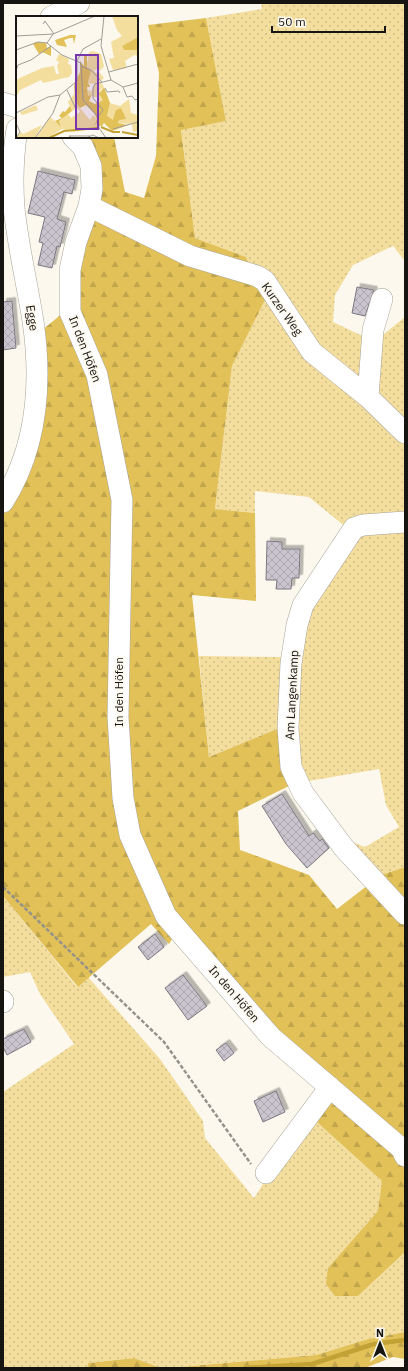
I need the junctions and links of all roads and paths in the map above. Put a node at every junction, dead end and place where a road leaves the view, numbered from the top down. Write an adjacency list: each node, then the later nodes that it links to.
1 (54, 3): 3 (street)
2 (79, 3): 4 (street)
3 (49, 16)
4 (51, 16)
5 (3, 102): 6 (street)
6 (16, 107)
7 (16, 138): 13 (street, Egge)
8 (74, 138): 9 (street, In den Höfen)
9 (89, 206): 11 (street, Kurzer Weg); 17 (street, In den Höfen)
10 (382, 299): 11 (street)
11 (368, 397): 12 (street, Kurzer Weg)
12 (405, 433)
13 (3, 502)
14 (405, 522): 16 (street, Am Langenkamp)
15 (3, 887): 19 (path)
16 (405, 914)
17 (330, 1088): 18 (street, In den Höfen); 19 (street)
18 (404, 1149)
19 (266, 1173)

